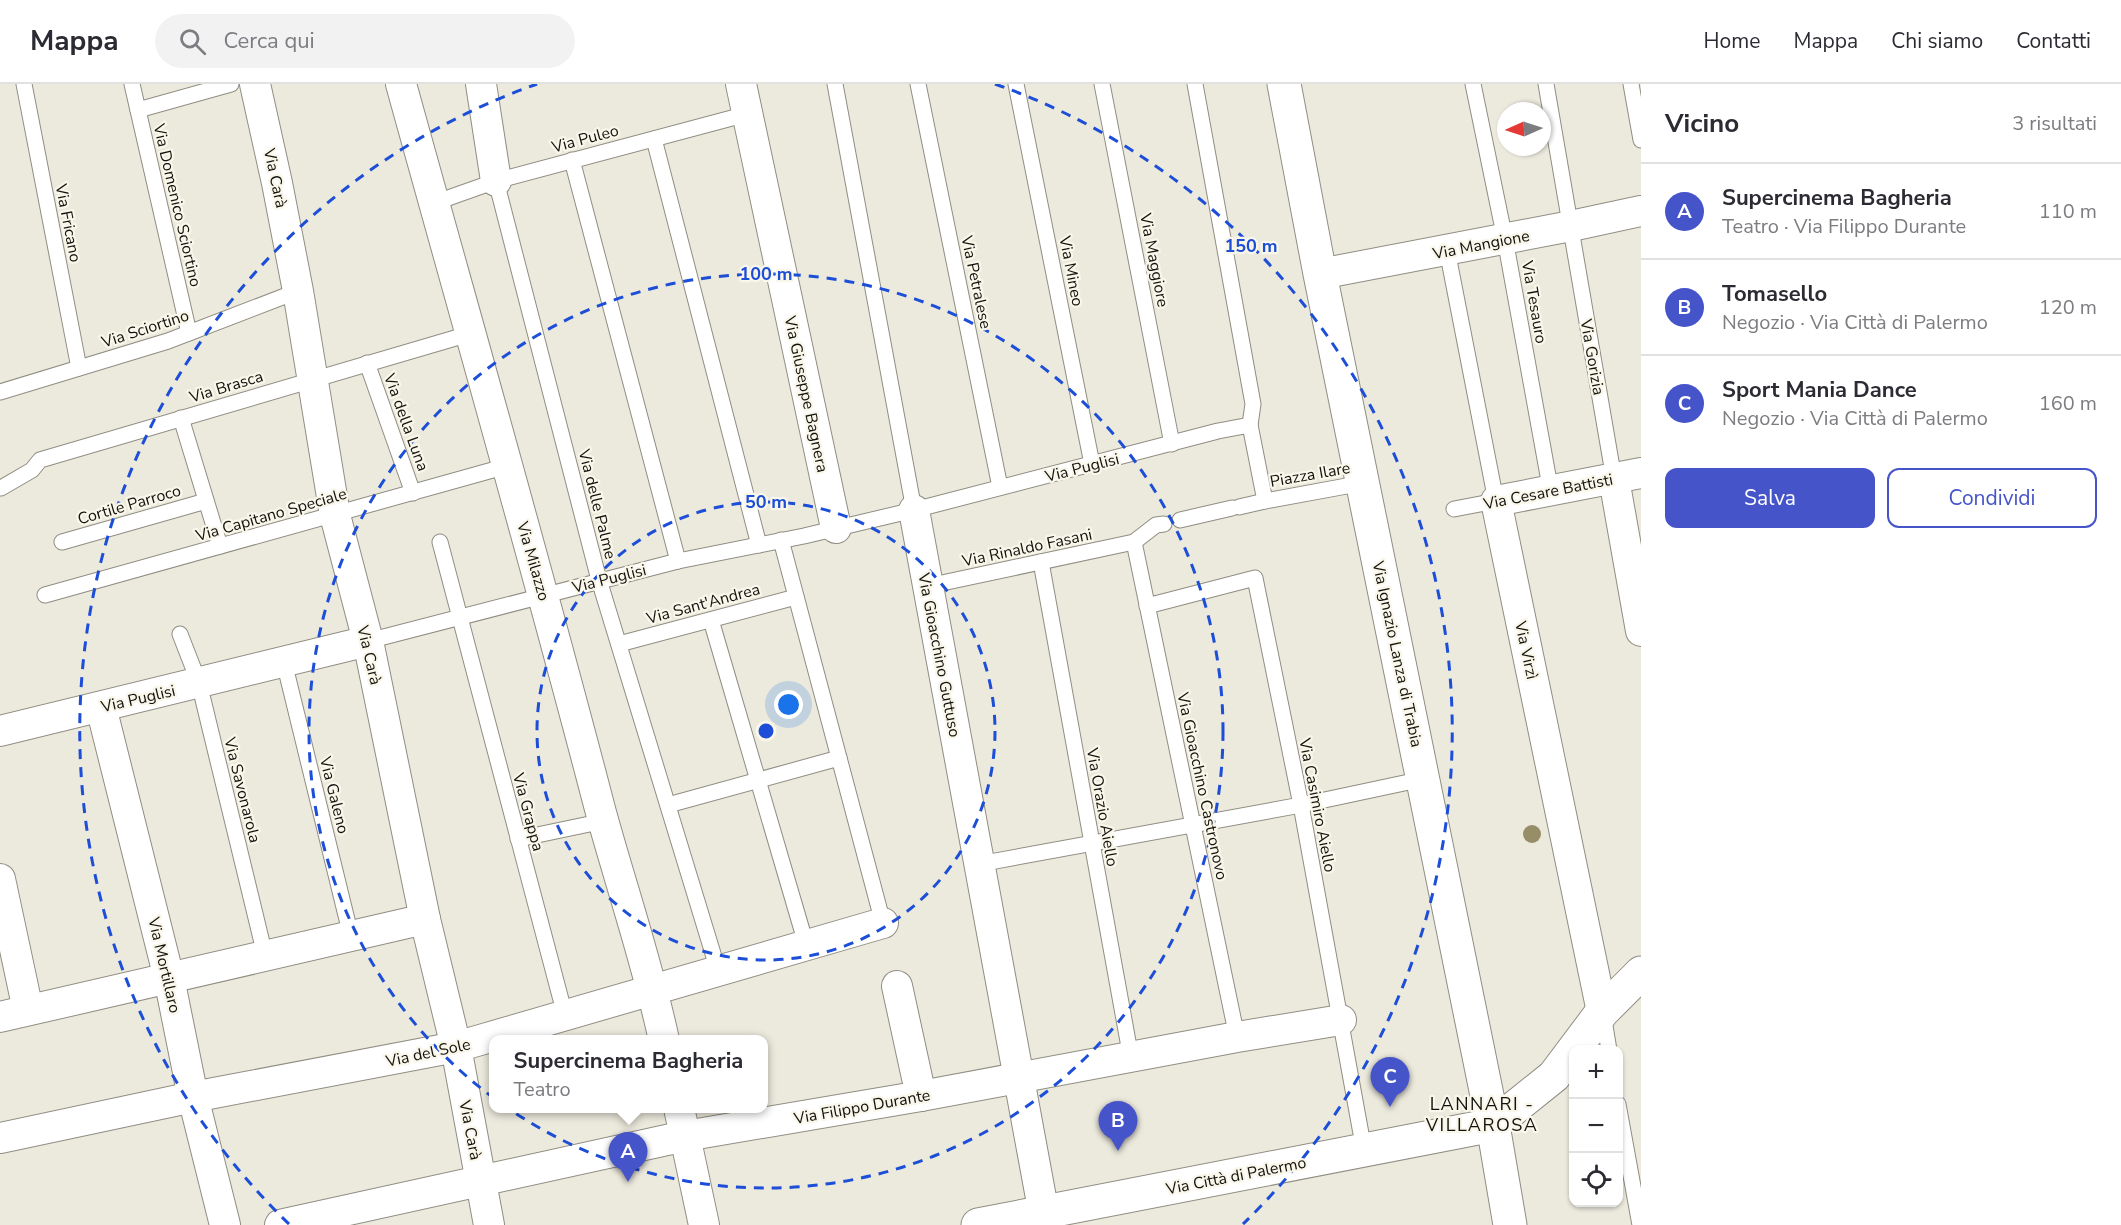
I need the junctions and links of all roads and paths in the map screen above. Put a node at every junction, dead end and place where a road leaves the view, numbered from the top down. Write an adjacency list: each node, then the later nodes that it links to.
1 (24, 84): 33 (lane, Via Fricano)
2 (132, 84): 17 (lane, Via Domenico Sciortino)
3 (231, 84): 17 (lane)
4 (255, 84): 29 (street, Via Carà)
5 (401, 84): 23 (street, Via Milazzo)
6 (481, 84): 22 (street)
7 (741, 84): 18 (street, Via Giuseppe Bagnera)
8 (835, 84): 51 (lane, Via Gioacchino Guttuso)
9 (918, 84): 44 (lane, Via Petralese)
10 (1016, 84): 39 (lane, Via Mineo)
11 (1102, 84): 38 (lane, Via Maggiore)
12 (1196, 84): 37 (lane, Piazza Ilare)
13 (1284, 84): 28 (street, Via Ignazio Lanza di Trabia)
14 (1473, 84): 26 (lane, Via Tesauro)
15 (1546, 84): 25 (lane, Via Gorizia)
16 (1631, 84): 20 (lane)
17 (138, 110): 30 (lane, Via Domenico Sciortino)
18 (747, 114): 19 (lane, Via Puleo); 55 (street, Via Giuseppe Bagnera)
19 (654, 139): 21 (lane, Via Puleo); 60 (lane)
20 (1641, 140)
21 (572, 160): 22 (lane, Via Puleo); 62 (lane)
22 (496, 181): 23 (lane, Via Puleo); 64 (lane, Via delle Palme)
23 (434, 203): 31 (street, Via Milazzo)
24 (1641, 211): 25 (street, Via Mangione)
25 (1570, 226): 26 (street, Via Mangione); 41 (lane, Via Gorizia)
26 (1505, 239): 27 (street, Via Mangione); 45 (lane, Via Tesauro)
27 (1447, 250): 28 (street, Via Mangione); 49 (lane, Via Virzì)
28 (1320, 274): 42 (street, Via Ignazio Lanza di Trabia)
29 (298, 291): 30 (lane, Via Sciortino); 34 (street, Via Carà)
30 (189, 333): 33 (lane, Via Sciortino)
31 (469, 334): 32 (lane, Via Brasca); 40 (street, Via Milazzo)
32 (367, 363): 34 (lane, Via Brasca); 46 (lane, Via della Luna)
33 (79, 368): 35 (lane, Via Sciortino)
34 (312, 379): 36 (lane, Via Brasca); 52 (street, Via Carà)
35 (0, 392)
36 (181, 418): 43 (lane, Via Brasca); 47 (lane)
37 (1250, 425): 38 (lane, Via Puglisi); 48 (lane, Piazza Ilare)
38 (1172, 444): 39 (lane, Via Puglisi)
39 (1092, 464): 44 (lane, Via Puglisi)
40 (507, 466): 46 (lane, Via Capitano Speciale); 67 (street, Via Milazzo)
41 (1628, 476): 45 (street, Via Cesare Battisti); 72 (street, Via Gorizia)
42 (1363, 483): 48 (lane, Piazza Ilare); 81 (street, Via Ignazio Lanza di Trabia)
43 (1, 488)
44 (1000, 488): 51 (lane, Via Puglisi)
45 (1551, 492): 49 (street, Via Cesare Battisti)
46 (413, 493): 52 (lane, Via Capitano Speciale)
47 (206, 501): 57 (lane, Cortile Parroco); 61 (lane)
48 (1265, 501): 53 (lane)
49 (1496, 501): 50 (lane, Via Cesare Battisti); 101 (street, Via Virzì)
50 (1454, 509)
51 (914, 510): 55 (lane, Via Puglisi); 65 (street, Via Gioacchino Guttuso)
52 (335, 515): 61 (lane, Via Capitano Speciale); 74 (street, Via Carà)
53 (1180, 520)
54 (1164, 524): 59 (lane)
55 (836, 528): 56 (lane, Via Puglisi)
56 (781, 540): 60 (lane, Via Puglisi); 68 (lane)
57 (63, 542)
58 (440, 542): 70 (lane, Via Grappa)
59 (1134, 542): 63 (lane, Via Rinaldo Fasani); 69 (lane, Via Gioacchino Castronovo)
60 (759, 545): 62 (lane, Via Puglisi)
61 (220, 546): 66 (lane, Via Capitano Speciale)
62 (678, 561): 64 (lane, Via Puglisi)
63 (1041, 562): 65 (lane, Via Rinaldo Fasani); 88 (lane, Via Orazio Aiello)
64 (599, 580): 67 (lane, Via Puglisi); 75 (lane, Via delle Palme)
65 (928, 586): 89 (street, Via Gioacchino Guttuso)
66 (45, 595)
67 (544, 595): 70 (lane, Via Puglisi); 85 (street, Via Milazzo)
68 (796, 597): 71 (lane, Via Sant'Andrea); 80 (lane)
69 (1147, 606): 84 (lane, Via Casimiro Aiello); 86 (lane, Via Gioacchino Castronovo)
70 (459, 617): 74 (lane, Via Puglisi); 87 (lane, Via Grappa)
71 (711, 620): 75 (lane, Via Sant'Andrea); 82 (lane)
72 (1641, 631)
73 (180, 634): 77 (lane, Via Savonarola)
74 (368, 641): 76 (street, Via Puglisi); 91 (street, Via Carà)
75 (619, 644): 83 (lane, Via delle Palme)
76 (284, 662): 77 (street, Via Puglisi); 93 (lane, Via Galeno)
77 (199, 683): 78 (street, Via Puglisi); 95 (lane, Via Savonarola)
78 (101, 706): 79 (street, Via Puglisi); 98 (street, Via Mortillaro)
79 (0, 731)
80 (839, 758): 82 (lane); 92 (lane)
81 (1423, 779): 84 (lane); 118 (street, Via Ignazio Lanza di Trabia)
82 (758, 781): 83 (lane); 94 (lane)
83 (668, 805): 96 (lane, Via delle Palme)
84 (1300, 805): 86 (lane); 104 (lane, Via Casimiro Aiello)
85 (604, 821): 87 (lane); 100 (street, Via Milazzo)
86 (1193, 825): 88 (lane); 108 (lane, Via Gioacchino Castronovo)
87 (518, 839): 103 (lane, Via Grappa)
88 (1092, 843): 89 (lane); 111 (lane, Via Orazio Aiello)
89 (979, 864): 112 (street, Via Gioacchino Guttuso)
90 (0, 879): 102 (street)
91 (425, 919): 93 (street); 110 (street, Via Carà)
92 (883, 923): 94 (street, Via del Sole)
93 (351, 936): 95 (street)
94 (806, 944): 96 (street, Via del Sole)
95 (265, 956): 98 (street)
96 (718, 970): 100 (street, Via del Sole)
97 (1641, 973): 101 (street)
98 (169, 978): 102 (street); 114 (street, Via Mortillaro)
99 (897, 986): 113 (street)
100 (653, 989): 103 (street, Via del Sole); 106 (street, Via Milazzo)
101 (1602, 1012): 109 (lane, Via Virzì); 118 (street)
102 (14, 1014)
103 (566, 1015): 105 (street, Via del Sole)
104 (1341, 1020): 108 (street, Via Filippo Durante); 121 (lane, Via Casimiro Aiello)
105 (497, 1035)
106 (663, 1035)
107 (489, 1037): 110 (street, Via del Sole)
108 (1237, 1037): 111 (street, Via Filippo Durante)
109 (1608, 1045)
110 (456, 1047): 114 (street, Via del Sole); 122 (street, Via Carà)
111 (1131, 1058): 112 (street, Via Filippo Durante)
112 (1019, 1077): 113 (street, Via Filippo Durante); 123 (street, Via Gioacchino Guttuso)
113 (921, 1096): 116 (street, Via Filippo Durante)
114 (193, 1097): 120 (street, Via del Sole); 124 (street, Via Mortillaro)
115 (765, 1113): 117 (street, Via Filippo Durante)
116 (768, 1113)
117 (682, 1122): 122 (street, Via Filippo Durante); 127 (street)
118 (1493, 1125): 121 (street, Via Città di Palermo); 129 (street, Via Ignazio Lanza di Trabia)
119 (1623, 1132): 130 (lane)
120 (0, 1138)
121 (1364, 1150): 123 (street, Via Città di Palermo)
122 (481, 1182): 125 (street, Via Filippo Durante); 126 (street, Via Carà)
123 (1045, 1219): 128 (street, Via Città di Palermo)
124 (225, 1225)
125 (280, 1225)
126 (489, 1225)
127 (704, 1225)
128 (978, 1225)
129 (1510, 1225)
130 (1640, 1225)

